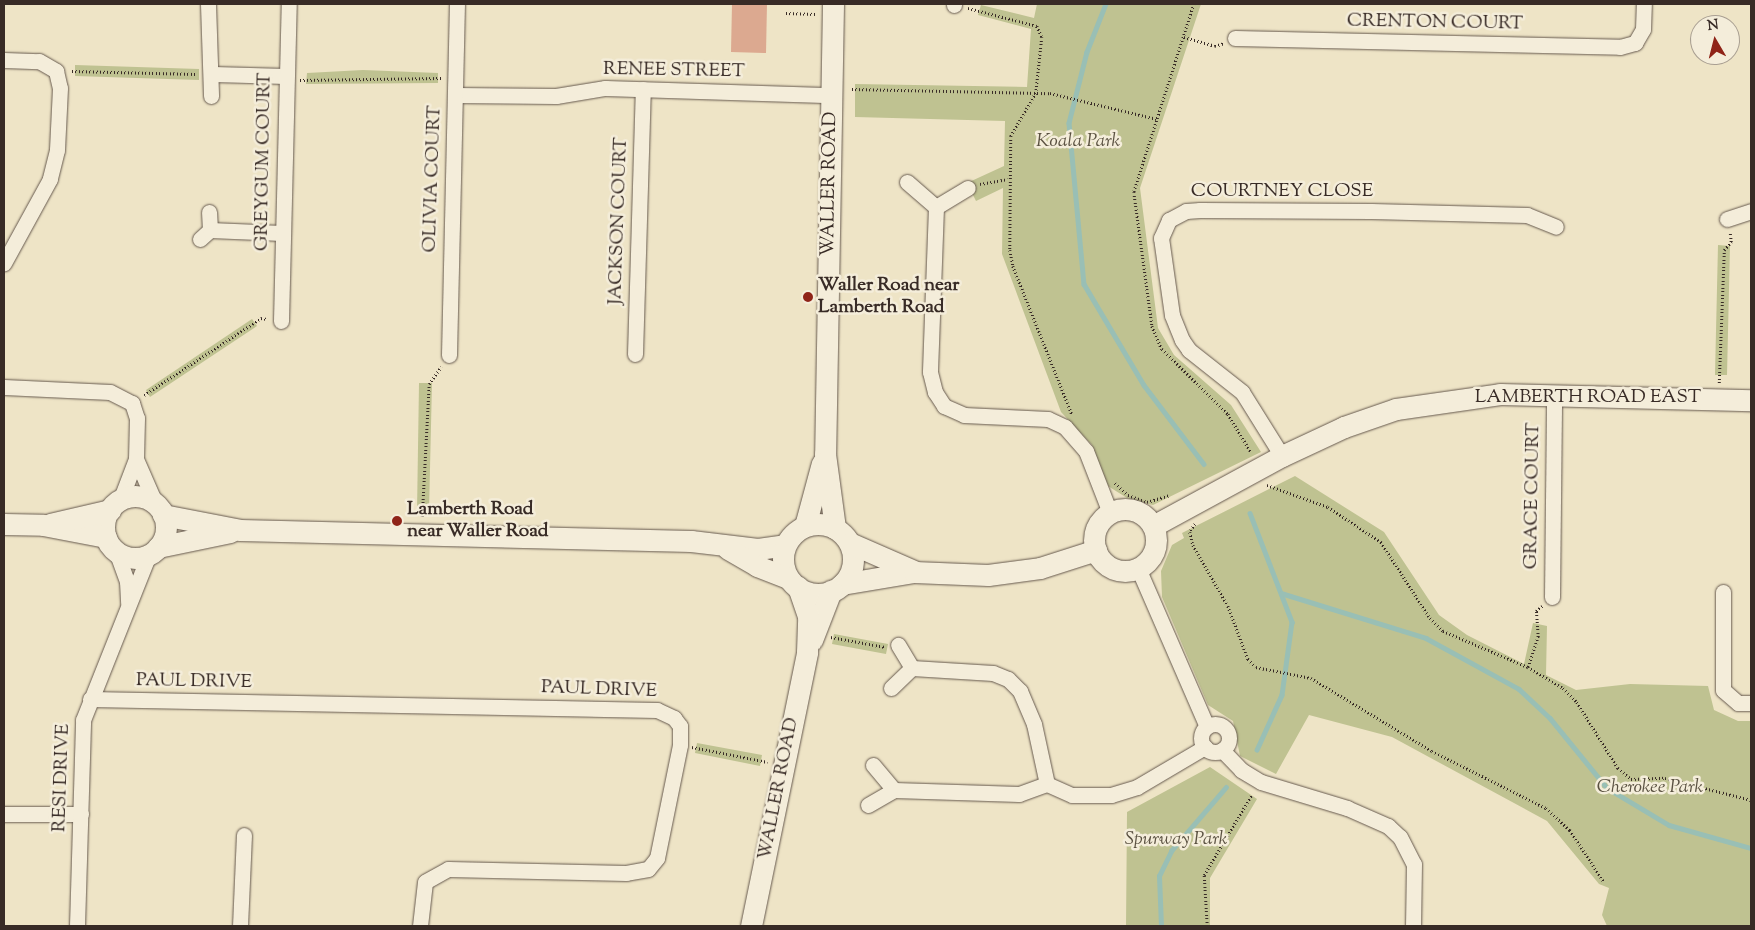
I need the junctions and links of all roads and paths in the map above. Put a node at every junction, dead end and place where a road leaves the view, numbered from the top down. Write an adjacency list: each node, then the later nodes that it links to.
1 (208, 4): 14 (street)
2 (289, 4): 15 (street, GREYGUM COURT)
3 (457, 4): 16 (street, OLIVIA COURT)
4 (834, 4): 18 (street, WALLER ROAD)
5 (954, 4): 19 (path)
6 (1194, 4): 10 (path)
7 (1644, 4): 11 (street, CRENTON COURT)
8 (786, 13): 9 (path)
9 (815, 14)
10 (1184, 38): 11 (path); 22 (path)
11 (1235, 38)
12 (4, 60): 13 (street)
13 (56, 71): 14 (path); 32 (street)
14 (212, 74): 15 (street); 21 (street)
15 (286, 76): 16 (path); 31 (street, GREYGUM COURT)
16 (456, 79): 20 (street, OLIVIA COURT)
17 (643, 89): 18 (street, RENEE STREET); 20 (street, RENEE STREET); 34 (street, JACKSON COURT)
18 (842, 92): 19 (path); 42 (street, WALLER ROAD)
19 (1036, 93): 22 (path); 23 (path)
20 (456, 95): 35 (street, OLIVIA COURT)
21 (211, 96)
22 (1157, 118): 44 (path)
23 (1008, 179): 25 (path); 41 (path)
24 (907, 182): 26 (street)
25 (968, 188): 26 (street)
26 (936, 208): 51 (street)
27 (1751, 211): 29 (street)
28 (209, 212): 31 (street)
29 (1727, 219): 38 (path)
30 (1556, 226): 43 (street, COURTNEY CLOSE)
31 (282, 233): 33 (street, GREYGUM COURT)
32 (4, 263)
33 (281, 320): 40 (path)
34 (635, 354)
35 (449, 355): 52 (path)
36 (4, 387): 40 (street)
37 (1554, 396): 38 (street, LAMBERTH ROAD EAST); 43 (street, LAMBERTH ROAD EAST); 70 (street, GRACE COURT)
38 (1719, 400): 39 (street, LAMBERTH ROAD EAST)
39 (1751, 400)
40 (132, 403): 45 (street)
41 (1078, 422)
42 (825, 454): 56 (street, WALLER ROAD); 59 (street, WALLER ROAD)
43 (1282, 456): 57 (street, LAMBERTH ROAD EAST)
44 (1244, 458)
45 (136, 459): 49 (street); 50 (street)
46 (1110, 478): 48 (path)
47 (1261, 487): 75 (path)
48 (1176, 494)
49 (115, 505): 50 (street); 55 (street); 60 (street)
50 (160, 510): 58 (street); 64 (street)
51 (1110, 513): 57 (street); 63 (street)
52 (422, 517)
53 (1199, 519): 94 (path)
54 (4, 524): 55 (street)
55 (43, 525): 60 (street)
56 (805, 526): 59 (street); 61 (street)
57 (1153, 526): 65 (street)
58 (240, 530): 62 (street); 64 (street)
59 (842, 536): 66 (street); 68 (street)
60 (111, 544): 64 (street); 71 (street, RESI DRIVE)
61 (785, 545): 62 (street); 67 (street)
62 (722, 546): 67 (street)
63 (1096, 550): 65 (street); 66 (street)
64 (153, 551): 71 (street, RESI DRIVE)
65 (1138, 568): 80 (street)
66 (914, 572): 68 (street)
67 (793, 582): 68 (street); 74 (street, WALLER ROAD)
68 (836, 588): 74 (street, WALLER ROAD)
69 (1723, 592): 79 (street)
70 (1552, 598): 75 (path)
71 (128, 609): 78 (street, RESI DRIVE)
72 (827, 636): 73 (path)
73 (898, 645): 76 (street)
74 (807, 652): 84 (street, WALLER ROAD)
75 (1528, 667): 89 (path)
76 (912, 668): 77 (street); 86 (street)
77 (891, 688)
78 (90, 699): 81 (street, PAUL DRIVE); 92 (street, RESI DRIVE)
79 (1751, 703)
80 (1208, 727): 82 (street); 83 (street)
81 (680, 745): 84 (path); 97 (street, PAUL DRIVE)
82 (1205, 747): 83 (street); 86 (street)
83 (1222, 750): 100 (street)
84 (784, 765): 98 (street, WALLER ROAD)
85 (873, 765): 87 (street)
86 (1047, 784): 87 (street)
87 (894, 790): 90 (street)
88 (1253, 793): 99 (path)
89 (1751, 800)
90 (868, 805)
91 (4, 814): 92 (street)
92 (80, 814): 95 (street, RESI DRIVE)
93 (244, 835): 96 (street)
94 (1604, 882)
95 (77, 926)
96 (240, 926)
97 (420, 926)
98 (752, 926)
99 (1207, 926)
100 (1413, 926)

